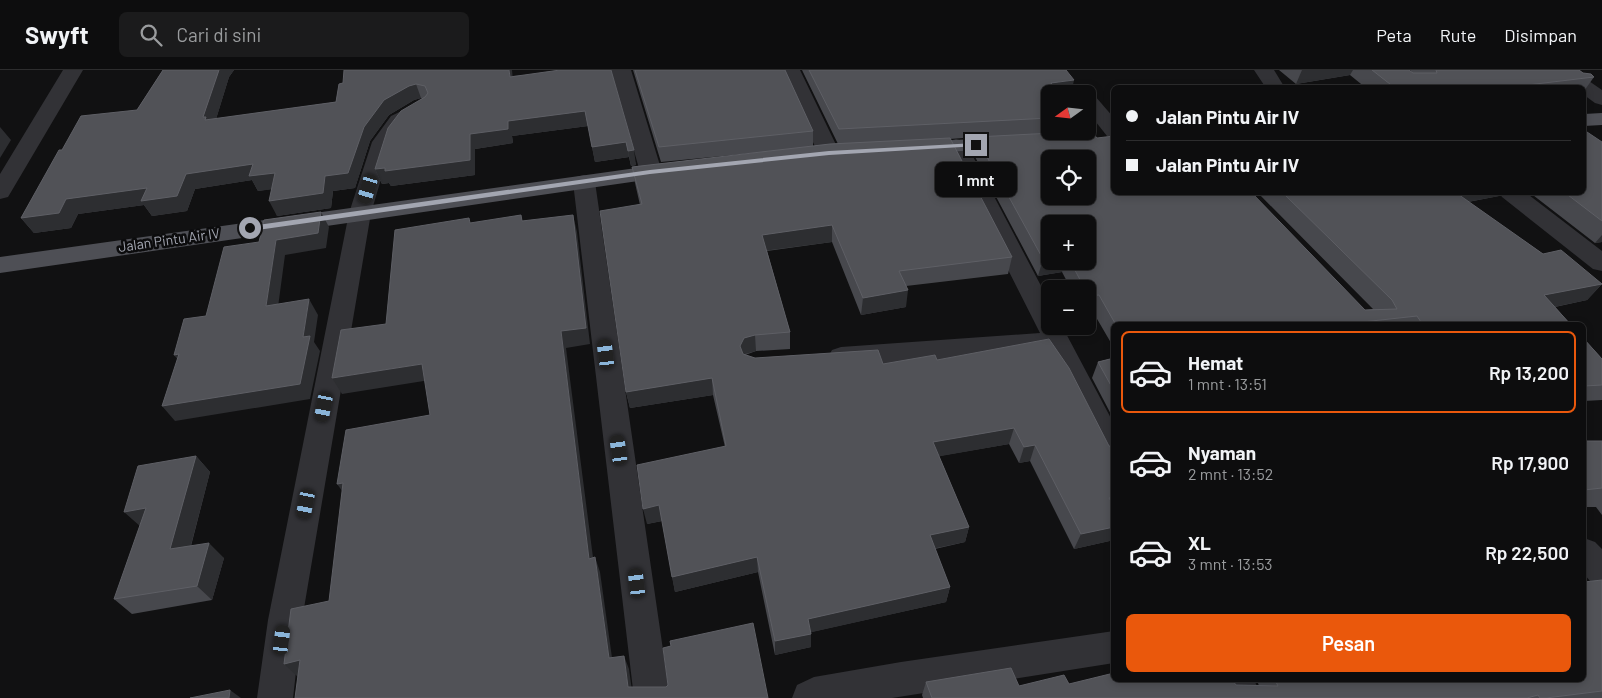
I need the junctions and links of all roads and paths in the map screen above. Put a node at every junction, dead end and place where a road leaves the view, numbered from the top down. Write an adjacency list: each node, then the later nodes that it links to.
1 (73, 70): 22 (street)
2 (621, 70): 20 (street)
3 (790, 70): 18 (street)
4 (1264, 70): 6 (street)
5 (1560, 70): 7 (street)
6 (1274, 85)
7 (1582, 85)
8 (1586, 88): 9 (street)
9 (1602, 99)
10 (422, 106): 24 (street)
11 (1096, 117): 14 (street)
12 (1602, 119): 13 (main road)
13 (1586, 120)
14 (1107, 136)
15 (1035, 142): 16 (main road)
16 (956, 146): 17 (main road); 27 (street)
17 (897, 149)
18 (829, 154)
19 (690, 168): 20 (main road, Jalan Pintu Air IV)
20 (650, 172): 21 (main road, Jalan Pintu Air IV)
21 (584, 182): 24 (main road, Jalan Pintu Air IV); 35 (street)
22 (0, 192)
23 (1514, 195): 25 (street)
24 (360, 213): 26 (main road, Jalan Pintu Air IV); 34 (street)
25 (1602, 263)
26 (0, 265)
27 (1057, 342): 28 (street); 29 (street)
28 (814, 359)
29 (1111, 447)
30 (1586, 554): 31 (street)
31 (1602, 571)
32 (1111, 647): 36 (street)
33 (1235, 682): 37 (street)
34 (275, 698)
35 (652, 698)
36 (810, 698)
37 (1245, 698)

